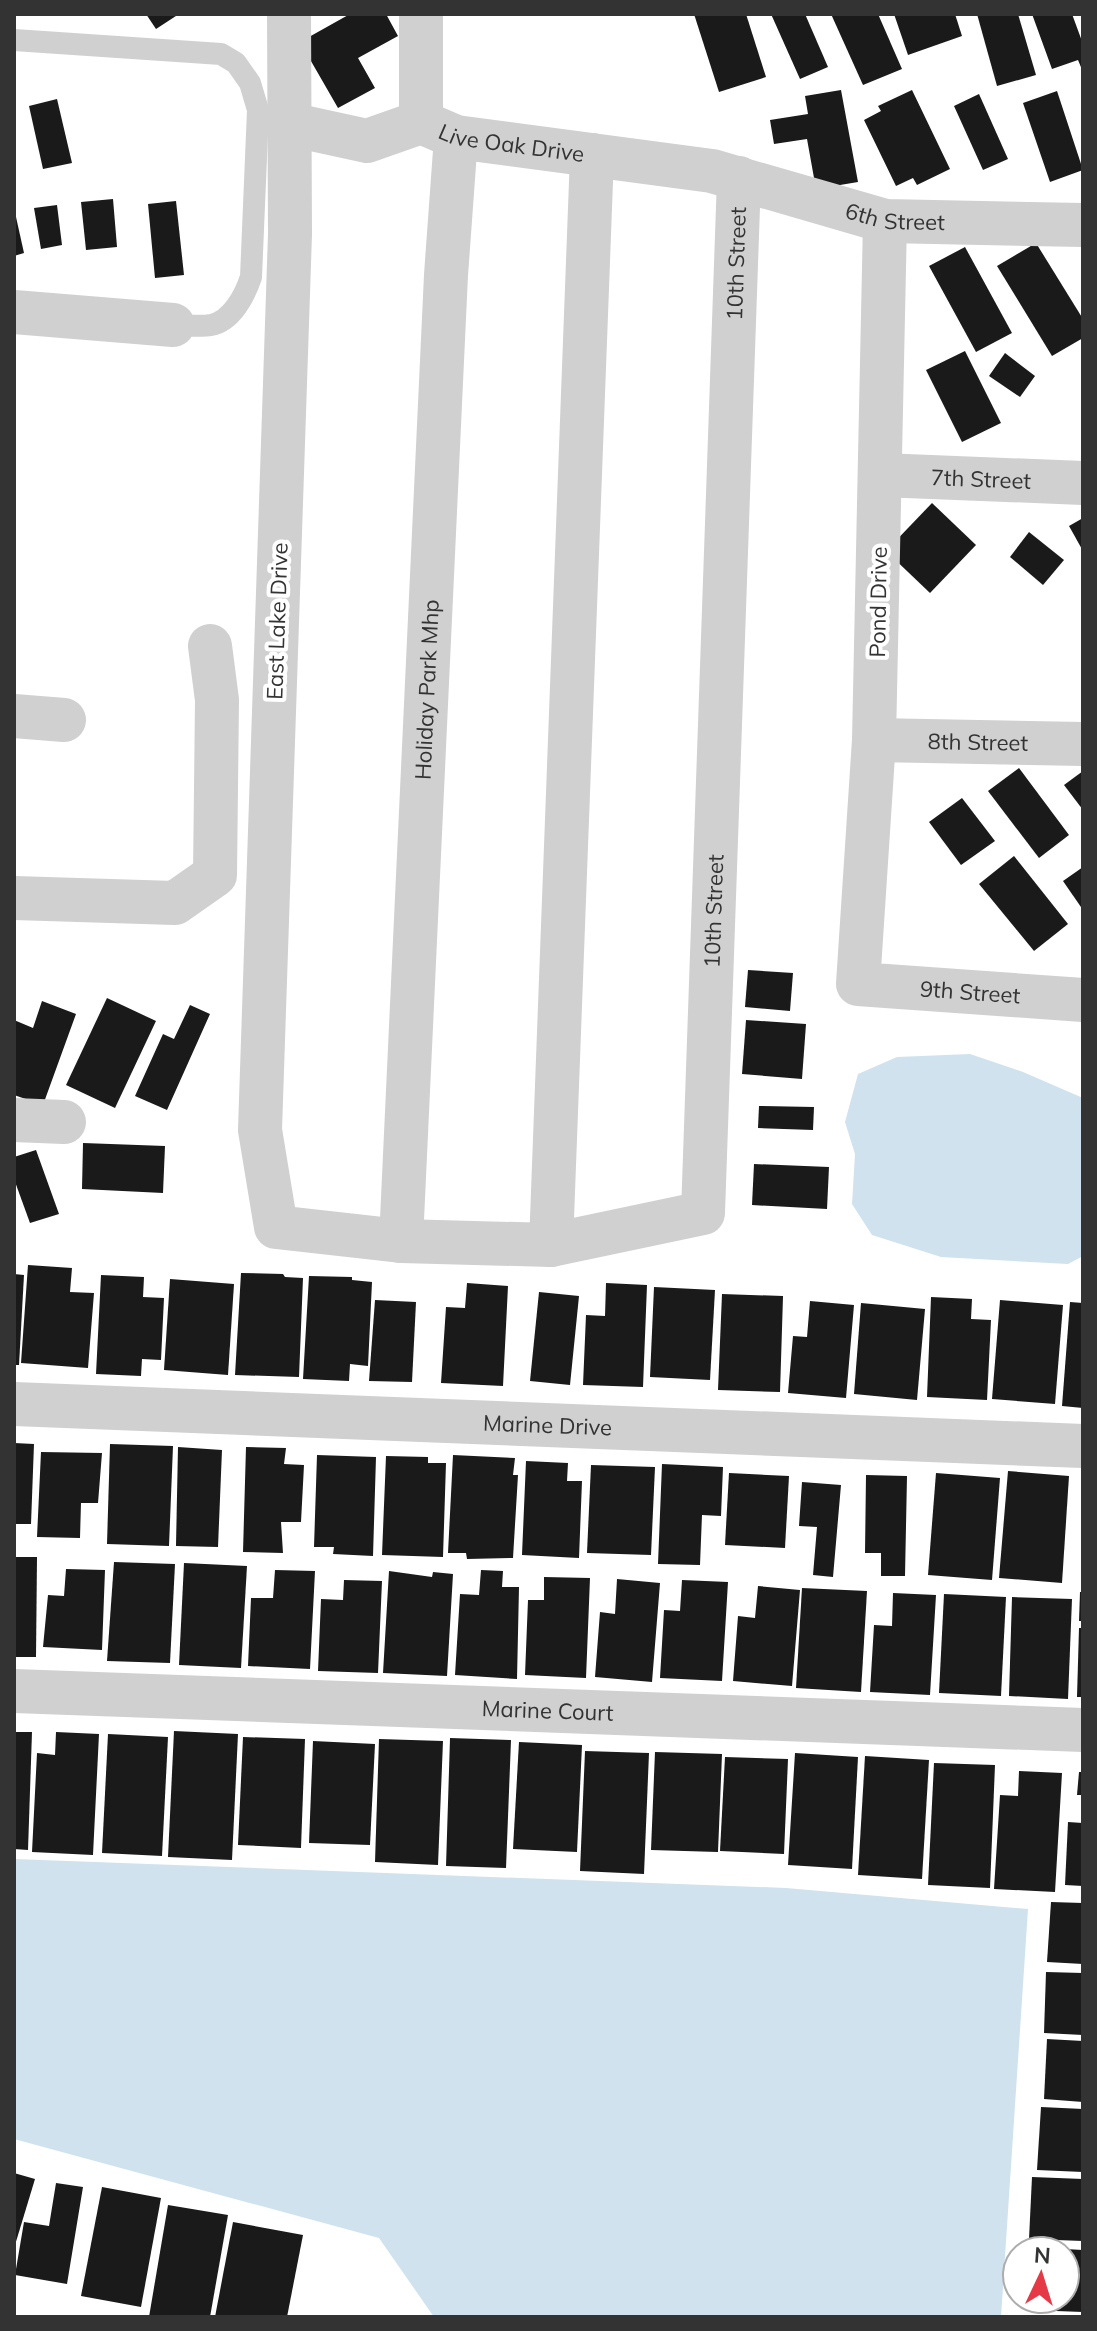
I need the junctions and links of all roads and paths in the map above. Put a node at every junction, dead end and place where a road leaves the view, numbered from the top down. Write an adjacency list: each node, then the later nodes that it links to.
1 (289, 14): 4 (street, East Lake Drive)
2 (421, 14): 5 (street, Live Oak Drive)
3 (14, 40): 11 (lane)
4 (289, 124): 5 (street); 24 (street, East Lake Drive)
5 (438, 130): 6 (street, Live Oak Drive); 25 (street, Holiday Park Mhp)
6 (592, 155): 7 (street, Live Oak Drive); 26 (street)
7 (726, 175): 8 (street, 6th Street); 26 (street, 10th Street)
8 (885, 221): 9 (street, 6th Street); 12 (street, Pond Drive)
9 (1083, 225)
10 (14, 312): 11 (street)
11 (173, 325)
12 (881, 475): 13 (street, 7th Street); 17 (street, Pond Drive)
13 (1083, 483)
14 (210, 646): 19 (street)
15 (14, 716): 16 (street)
16 (64, 720)
17 (874, 740): 18 (street, 8th Street); 20 (street, Pond Drive)
18 (1083, 744)
19 (14, 898)
20 (858, 984): 21 (street, 9th Street)
21 (1083, 1000)
22 (14, 1120): 23 (street)
23 (64, 1122)
24 (276, 1227): 25 (street, 10th Street)
25 (401, 1241): 26 (street, 10th Street)
26 (551, 1245)
27 (14, 1404): 28 (street, Marine Drive)
28 (1083, 1446)
29 (14, 1691): 30 (street, Marine Court)
30 (1083, 1730)

